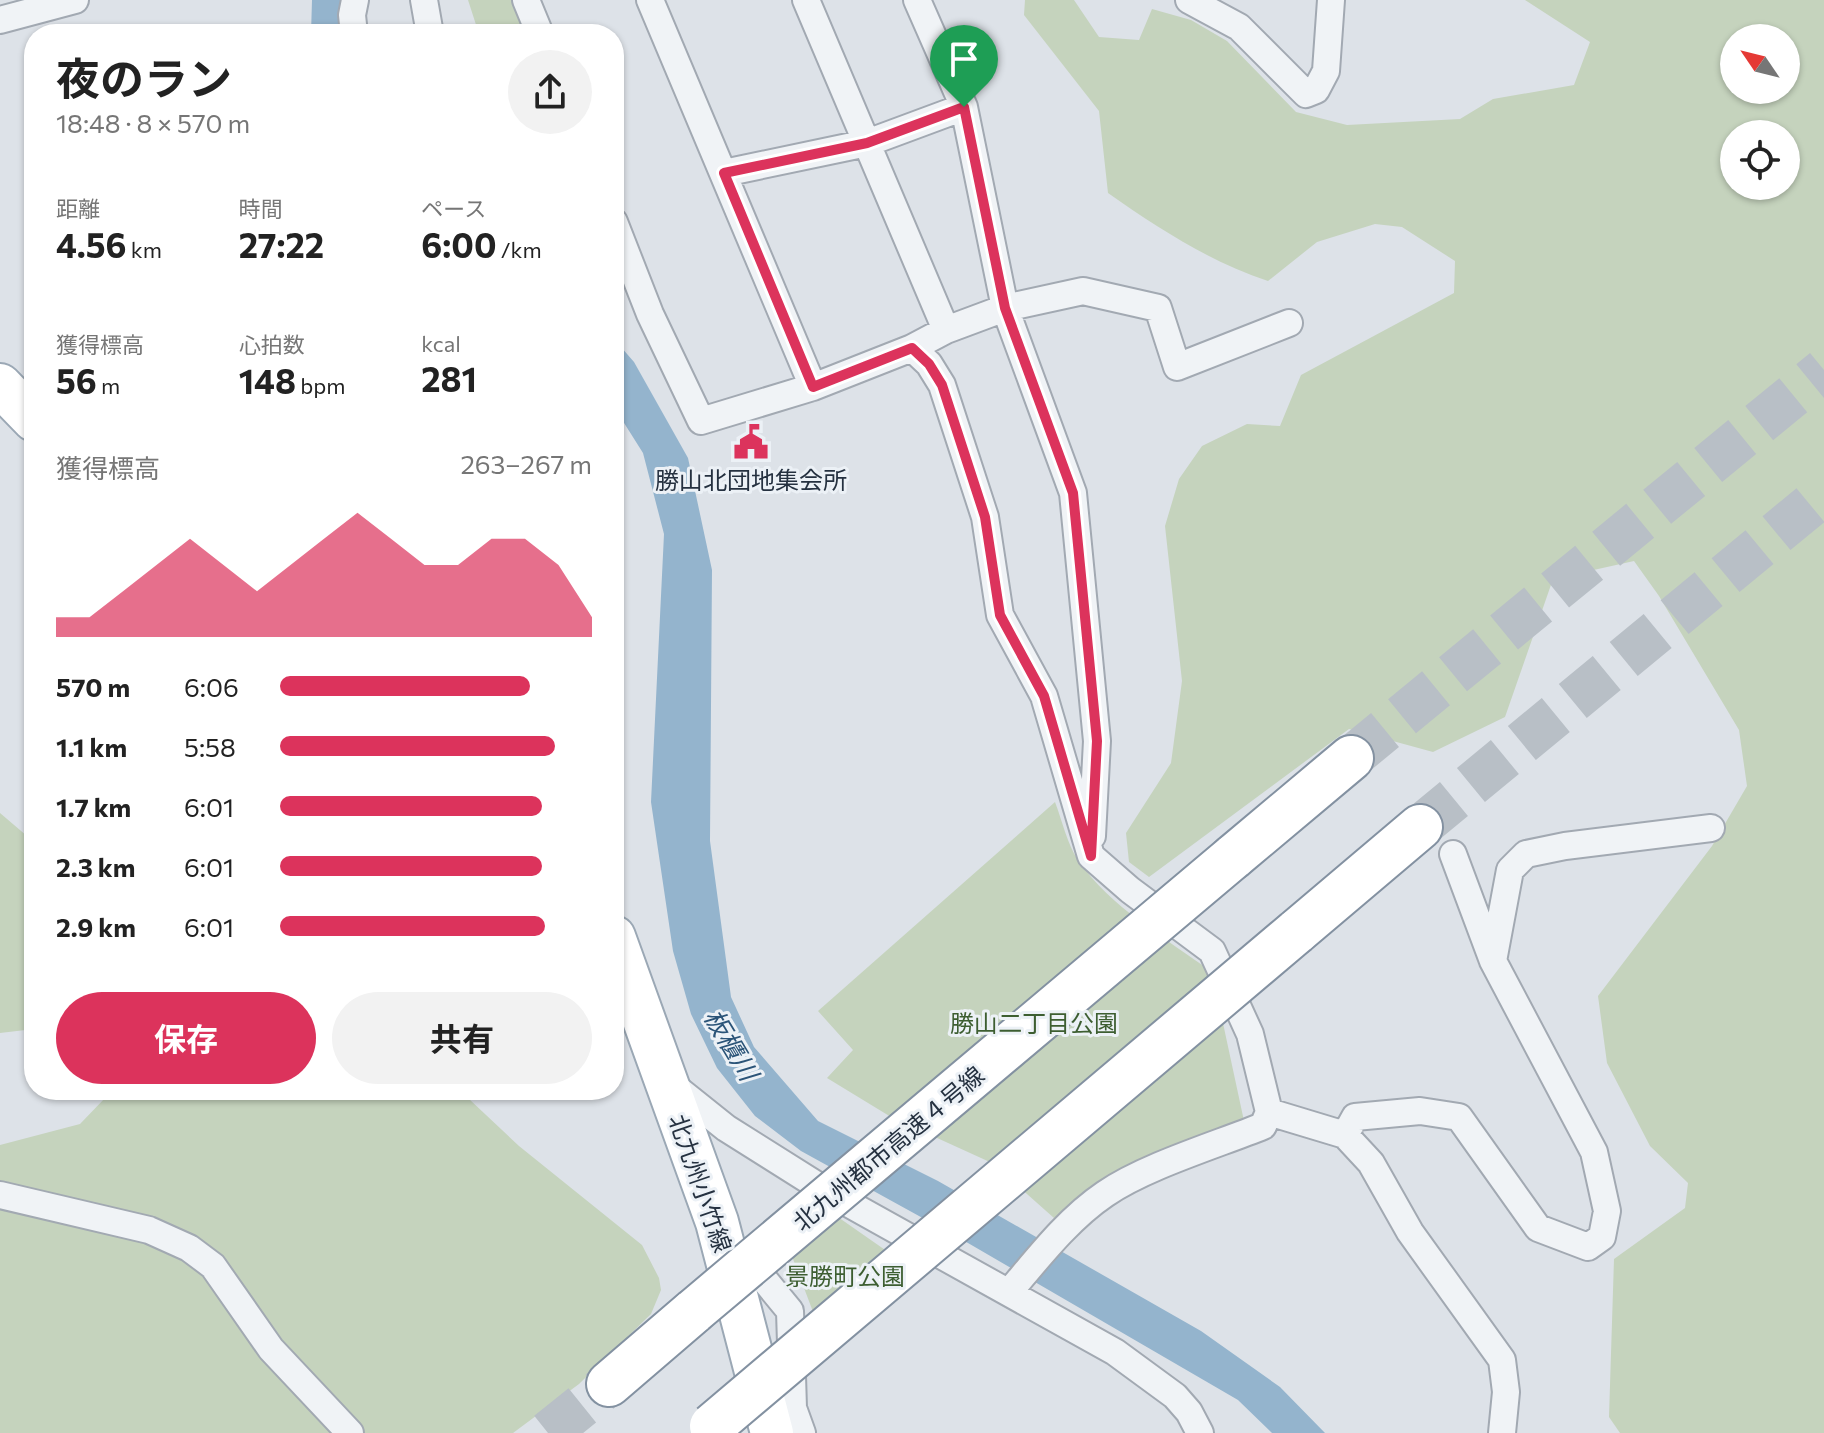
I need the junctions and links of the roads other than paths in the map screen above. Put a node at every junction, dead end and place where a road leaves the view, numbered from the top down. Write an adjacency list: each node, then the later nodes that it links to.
1 (75, 0): 10 (street)
2 (355, 0): 11 (street)
3 (424, 0): 12 (street)
4 (526, 0): 13 (street)
5 (650, 0): 16 (street)
6 (806, 0): 15 (street)
7 (917, 0): 14 (street)
8 (1189, 0): 9 (street)
9 (1331, 0)
10 (0, 20)
11 (353, 24)
12 (428, 24)
13 (536, 24)
14 (964, 107): 15 (street); 18 (street)
15 (867, 143): 16 (street); 20 (street)
16 (724, 173): 23 (street)
17 (624, 248): 23 (street)
18 (1005, 308): 19 (street); 20 (street); 28 (street)
19 (1289, 323)
20 (946, 330): 21 (street)
21 (912, 348): 23 (street); 28 (street)
22 (0, 385): 24 (main road)
23 (813, 387)
24 (24, 410)
25 (1351, 758): 37 (highway, 北九州都市高速４号線, bridge)
26 (1711, 828): 29 (street)
27 (1436, 840): 29 (street); 39 (highway, bridge)
28 (1091, 856): 32 (street)
29 (1493, 961): 33 (street)
30 (624, 965): 31 (main road, 北九州小竹線)
31 (665, 1080): 35 (main road, 北九州小竹線); 36 (street)
32 (1269, 1112): 33 (street); 36 (street)
33 (1345, 1135): 44 (street)
34 (0, 1195): 40 (street)
35 (717, 1222): 41 (main road, 北九州小竹線); 42 (street)
36 (1013, 1287): 38 (street)
37 (609, 1384)
38 (1195, 1422): 43 (street)
39 (708, 1430)
40 (350, 1433)
41 (772, 1433)
42 (802, 1433)
43 (1172, 1433)
44 (1502, 1433)

